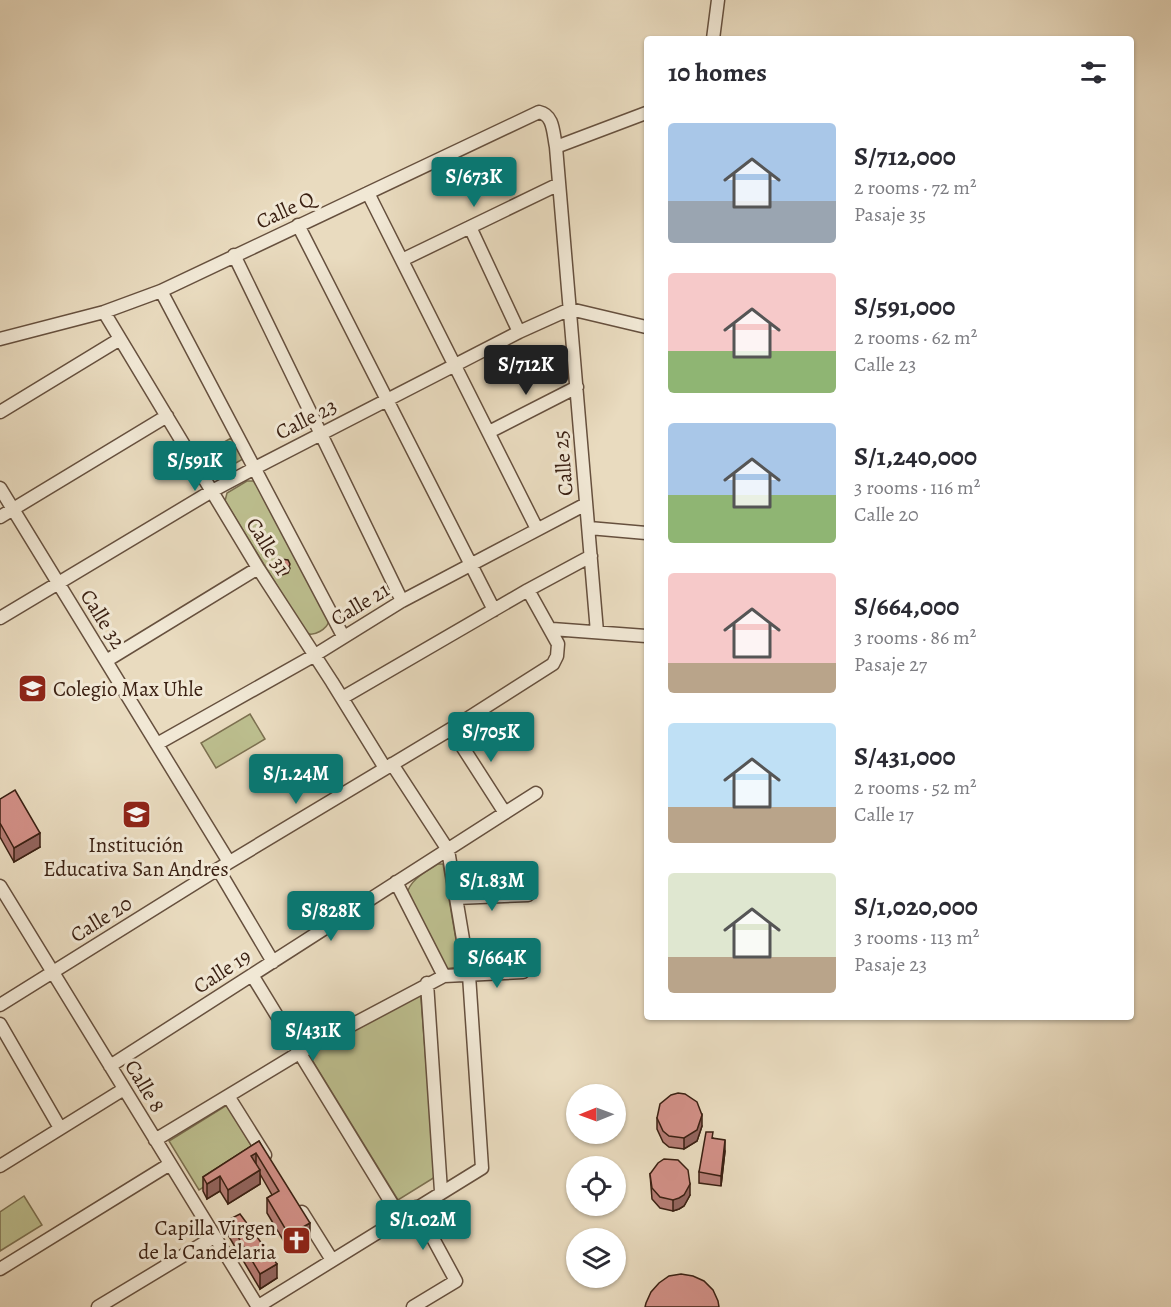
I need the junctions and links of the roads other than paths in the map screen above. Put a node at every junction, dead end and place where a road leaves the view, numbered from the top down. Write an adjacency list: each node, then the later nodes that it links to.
1 (718, 0): 2 (street)
2 (713, 36)
3 (644, 118): 4 (street)
4 (556, 147): 5 (street, Calle 25); 6 (street, Calle Q)
5 (559, 184): 8 (street); 12 (street, Calle 25)
6 (369, 193): 7 (street, Calle Q); 10 (street)
7 (298, 225): 9 (street, Calle Q); 20 (street)
8 (470, 227): 10 (street); 15 (street)
9 (234, 255): 11 (street, Calle Q); 24 (street)
10 (402, 260): 18 (street)
11 (161, 291): 13 (street, Calle Q); 25 (street)
12 (570, 309): 14 (street); 15 (street, Calle 23); 19 (street, Calle 25)
13 (104, 312): 16 (street, Calle Q); 17 (street, Calle 31)
14 (644, 327)
15 (519, 332): 18 (street, Calle 23)
16 (0, 339)
17 (120, 339): 21 (street); 22 (street, Calle 31)
18 (455, 366): 20 (street, Calle 23); 23 (street)
19 (576, 387): 23 (street); 28 (street, Calle 25)
20 (387, 400): 24 (street, Calle 23); 35 (street)
21 (0, 412)
22 (167, 416): 27 (street, Calle 31); 29 (street)
23 (489, 432): 32 (street)
24 (321, 434): 25 (street, Calle 23); 39 (street)
25 (255, 468): 27 (street, Calle 23); 44 (street)
26 (0, 488): 29 (street, Calle 32)
27 (212, 491): 36 (street, Calle 31); 37 (street, Calle 23)
28 (586, 504): 31 (street, Calle 25); 32 (street, Calle 21)
29 (13, 509): 30 (street); 37 (street, Calle 32)
30 (0, 517)
31 (588, 528): 33 (street); 34 (street, Calle 25)
32 (537, 529): 35 (street, Calle 21)
33 (644, 533)
34 (591, 556): 38 (street); 43 (street, Calle 25)
35 (471, 564): 39 (street, Calle 21); 40 (street)
36 (258, 568): 46 (street, Calle 31); 47 (street)
37 (58, 583): 41 (street, Calle 23); 47 (street, Calle 32)
38 (528, 590): 40 (street); 42 (street)
39 (402, 601): 44 (street, Calle 21)
40 (494, 610): 48 (street)
41 (0, 618)
42 (552, 629): 43 (street); 49 (street, Calle 20)
43 (597, 633): 45 (street)
44 (343, 636): 46 (street, Calle 21)
45 (644, 636)
46 (315, 655): 48 (street, Calle 31); 50 (street, Calle 21)
47 (106, 661): 50 (street, Calle 32)
48 (342, 698): 51 (street, Calle 31)
49 (451, 729): 51 (street, Calle 20); 53 (street)
50 (157, 744): 55 (street, Calle 32)
51 (388, 766): 54 (street, Calle 31); 55 (street, Calle 20)
52 (536, 793): 53 (street, Calle 19)
53 (505, 813): 54 (street, Calle 19)
54 (448, 850): 57 (street, Calle 19); 60 (street)
55 (229, 862): 56 (street, Calle 20)
56 (218, 869): 61 (street); 62 (street, Calle 20)
57 (396, 882): 61 (street, Calle 19); 66 (street)
58 (0, 886): 62 (street, Calle 8)
59 (528, 896): 60 (street)
60 (456, 898): 65 (street)
61 (273, 962): 64 (street, Calle 19)
62 (53, 972): 68 (street, Calle 20); 71 (street, Calle 8)
63 (523, 972): 65 (street)
64 (252, 975): 70 (street); 71 (street, Calle 19)
65 (469, 975): 66 (street); 79 (street)
66 (444, 976): 67 (street)
67 (427, 983): 70 (street); 79 (street)
68 (0, 1005)
69 (0, 1024): 74 (street)
70 (299, 1053): 73 (street); 82 (street)
71 (110, 1066): 72 (street, Calle 8)
72 (124, 1089): 74 (street); 75 (street, Calle 8)
73 (228, 1096): 75 (street); 76 (street)
74 (60, 1128): 78 (street)
75 (155, 1140): 77 (street, Calle 8)
76 (271, 1163)
77 (170, 1164): 83 (street, Calle 8); 85 (street)
78 (0, 1166)
79 (441, 1191): 81 (street)
80 (295, 1202): 84 (street)
81 (416, 1207): 82 (street); 86 (street)
82 (400, 1217): 84 (street)
83 (214, 1237): 87 (street); 88 (street, Calle 8)
84 (332, 1260): 88 (street)
85 (0, 1269)
86 (433, 1301): 89 (street)
87 (98, 1307)
88 (257, 1307)
89 (413, 1307)

